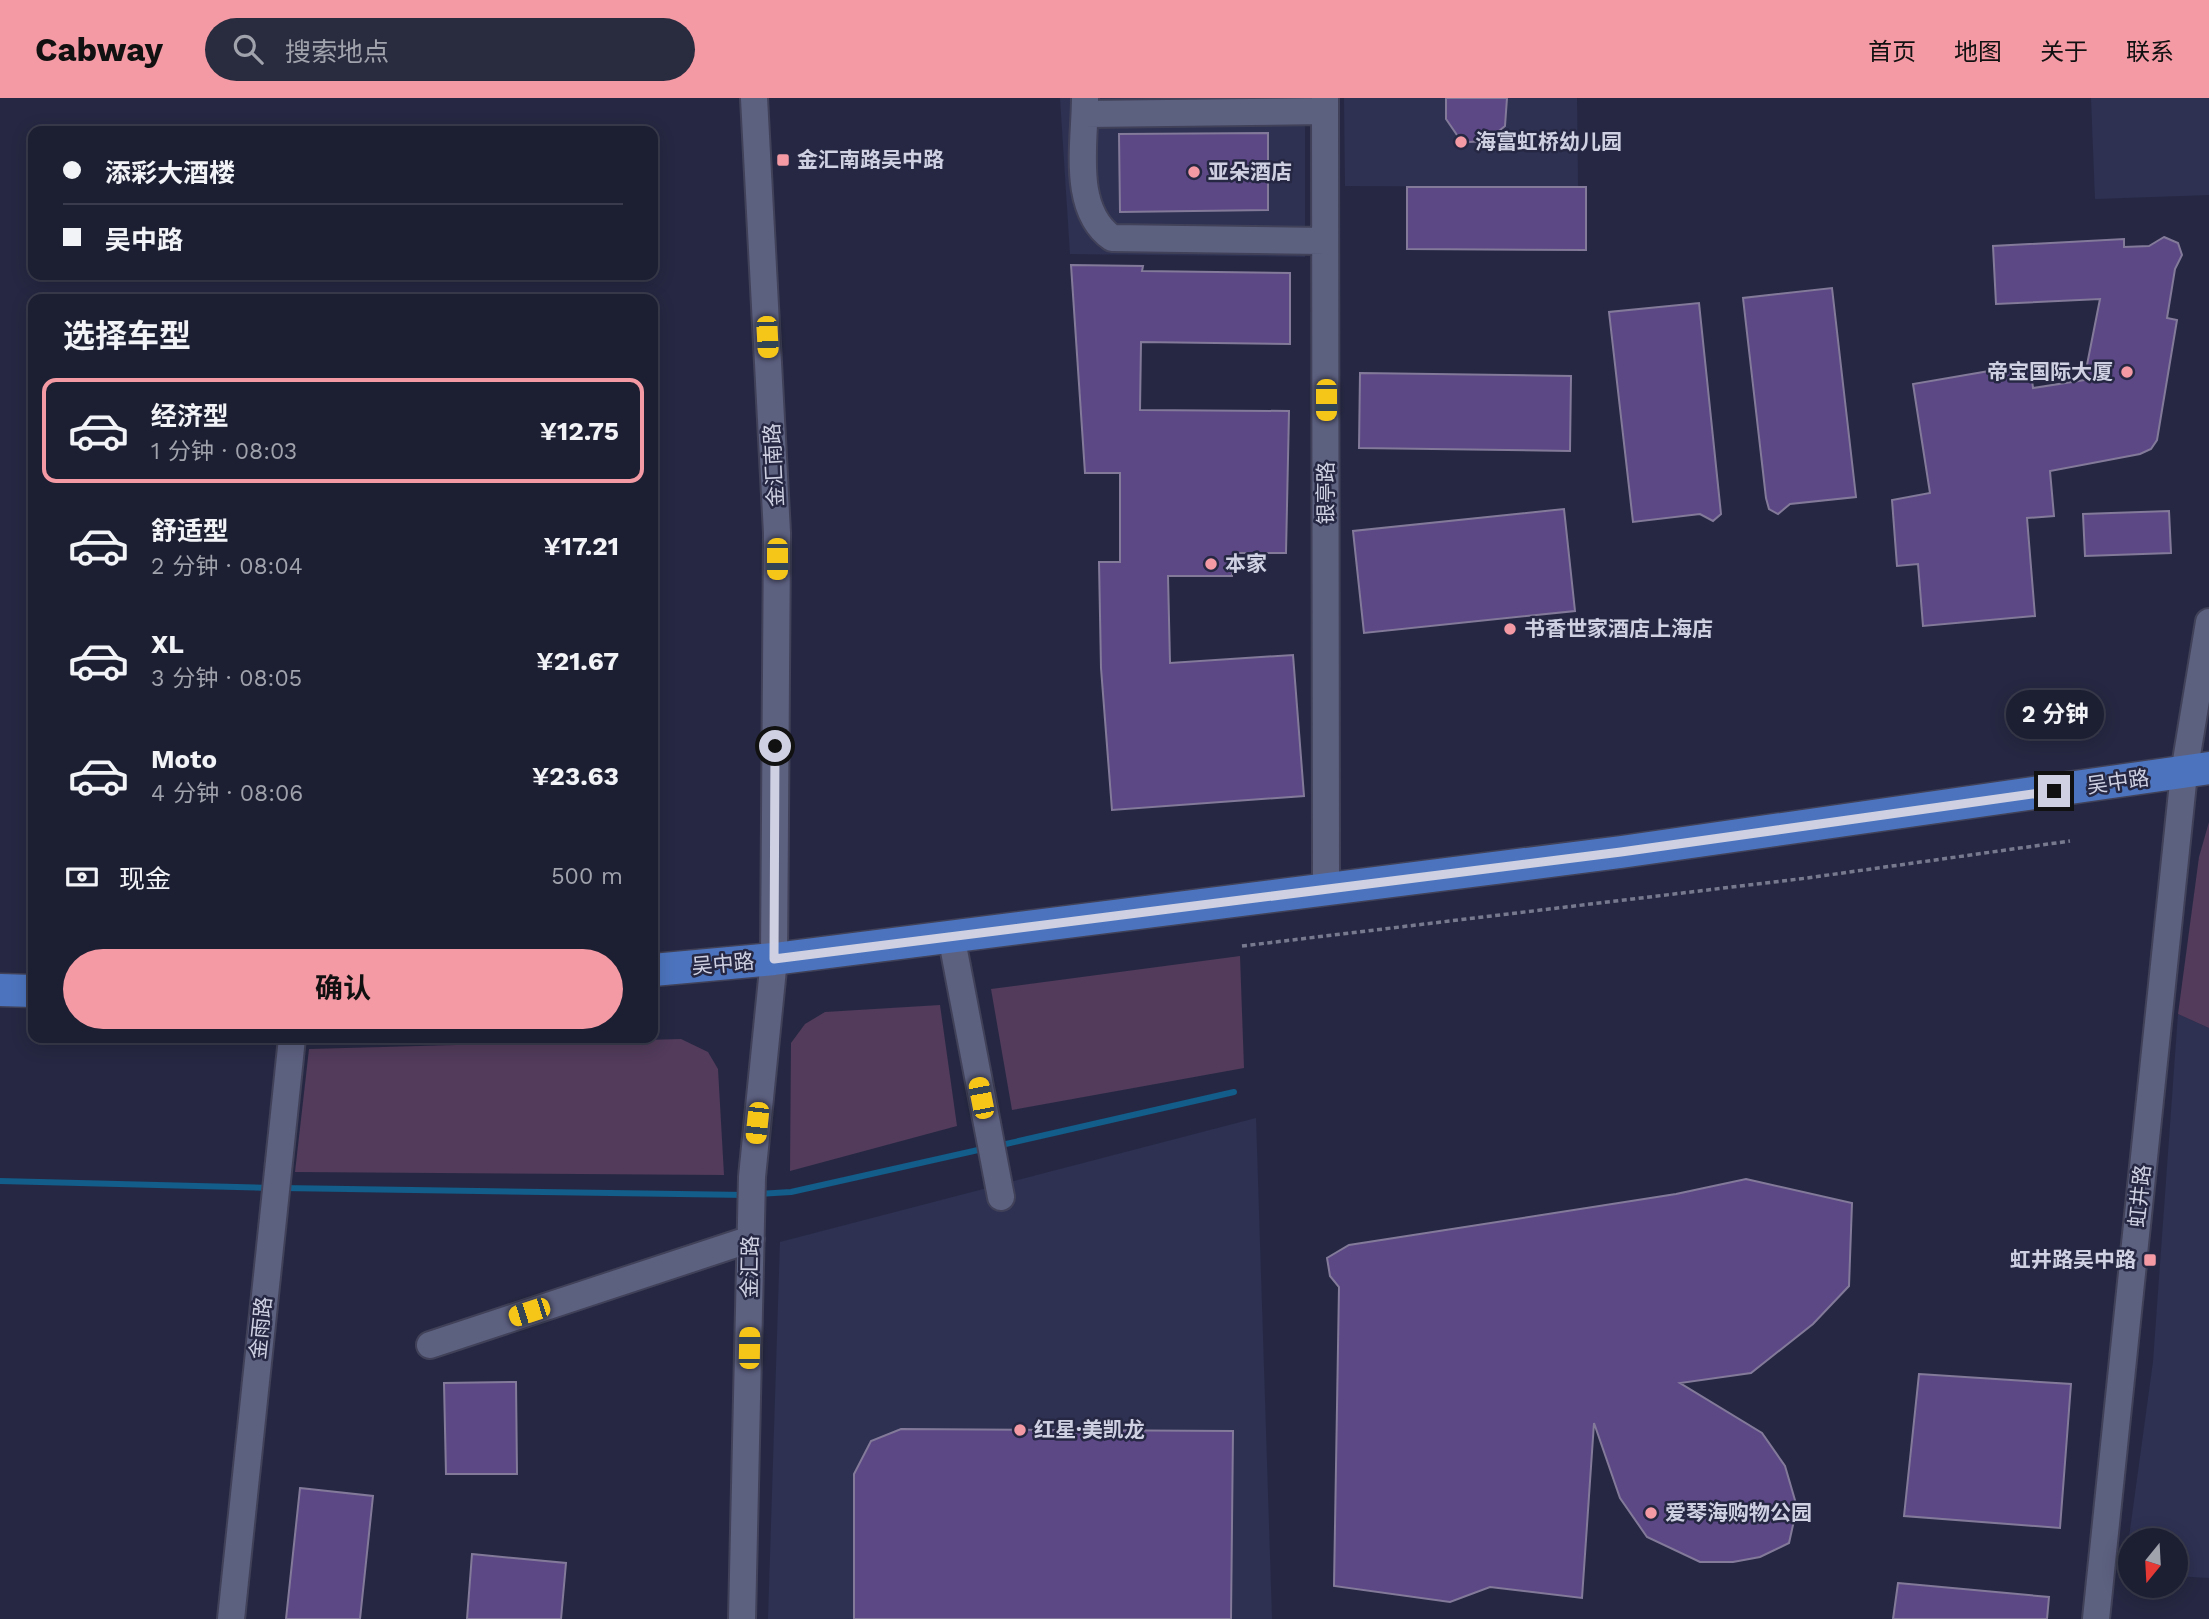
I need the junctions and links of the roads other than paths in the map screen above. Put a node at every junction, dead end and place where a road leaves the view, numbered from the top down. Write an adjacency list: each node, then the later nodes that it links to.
1 (754, 98): 9 (street, 金汇南路)
2 (1325, 104): 3 (street); 4 (street, 银亭路)
3 (1085, 106): 4 (street)
4 (1325, 241): 7 (street, 银亭路)
5 (2209, 622): 6 (street, 虹井路)
6 (2197, 771): 7 (main road, 吴中路); 19 (street, 虹井路)
7 (1326, 888): 8 (main road, 吴中路)
8 (951, 935): 9 (main road, 吴中路); 14 (street)
9 (774, 959): 10 (main road, 吴中路); 15 (street, 金汇路)
10 (658, 970)
11 (0, 990): 12 (main road)
12 (28, 991)
13 (291, 1043): 17 (street, 金雨路)
14 (999, 1191)
15 (751, 1231): 16 (street); 18 (street, 金汇路)
16 (430, 1345)
17 (231, 1619)
18 (742, 1619)
19 (2096, 1619)

